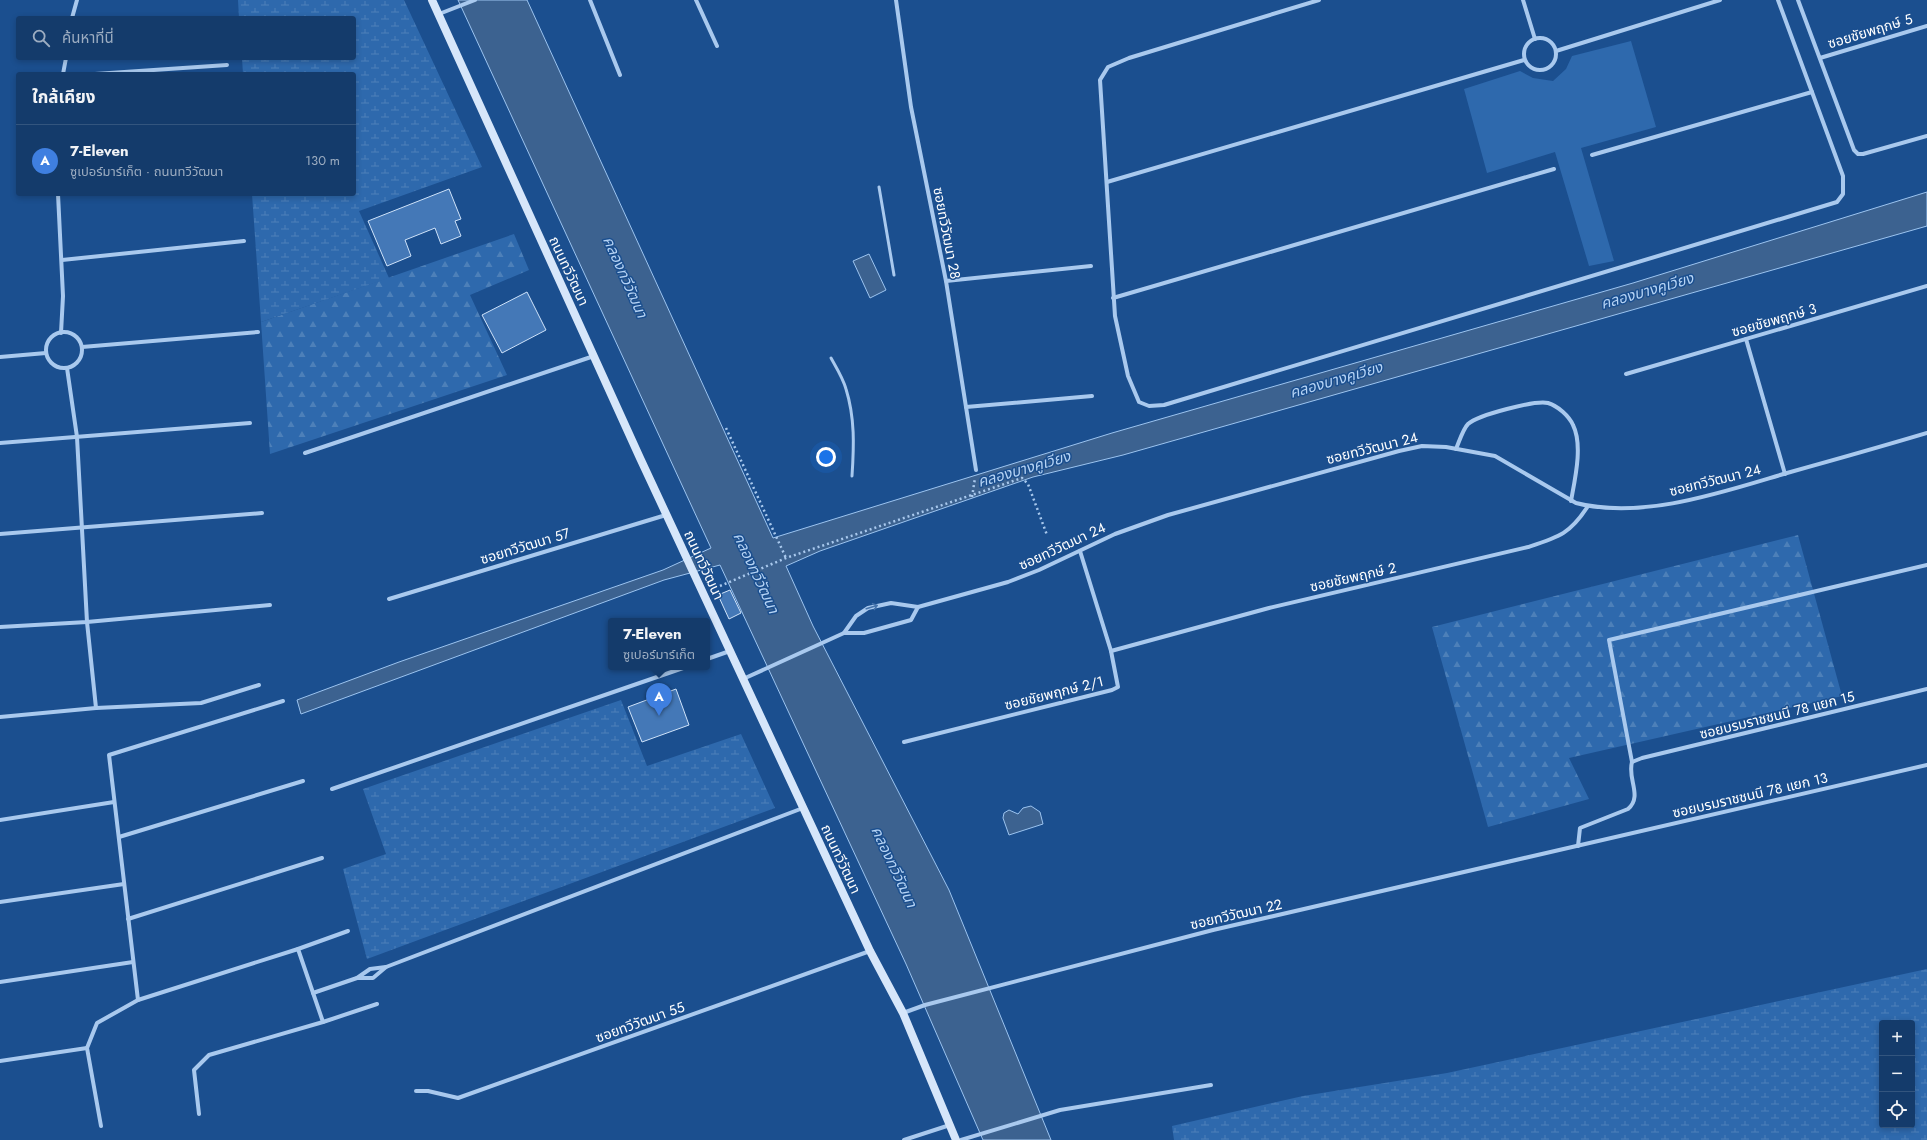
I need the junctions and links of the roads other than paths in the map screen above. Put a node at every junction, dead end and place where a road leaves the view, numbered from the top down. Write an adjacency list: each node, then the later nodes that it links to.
1 (77, 0): 13 (street)
2 (432, 0): 12 (main road, ถนนทวีวัฒนา)
3 (474, 0): 12 (street)
4 (590, 0): 24 (street)
5 (696, 0): 16 (street)
6 (896, 0): 36 (street, ซอยทวีวัฒนา 28)
7 (1319, 0): 29 (street)
8 (1523, 0): 15 (street)
9 (1720, 0): 17 (street)
10 (1778, 0): 25 (street)
11 (1798, 0): 18 (street)
12 (439, 14): 44 (main road, ถนนทวีวัฒนา)
13 (73, 16)
14 (1927, 26): 18 (street, ซอยชัยพฤกษ์ 5)
15 (1535, 39): 17 (street); 20 (street)
16 (717, 46)
17 (1556, 51): 20 (street)
18 (1820, 58): 26 (street)
19 (66, 60): 22 (street)
20 (1524, 60): 29 (street)
21 (227, 65): 23 (street)
22 (63, 72)
23 (124, 72)
24 (620, 75)
25 (1812, 92): 27 (street); 38 (street)
26 (1927, 136)
27 (1592, 155)
28 (1554, 169): 38 (street)
29 (1106, 182): 38 (street)
30 (880, 187): 35 (lane)
31 (58, 196): 33 (street)
32 (244, 241): 33 (street)
33 (62, 260): 40 (street)
34 (1091, 266): 36 (street)
35 (894, 275)
36 (946, 281): 50 (street, ซอยทวีวัฒนา 28)
37 (1927, 286): 41 (street, ซอยชัยพฤกษ์ 3)
38 (1113, 298)
39 (258, 332): 42 (street)
40 (61, 333): 42 (street); 43 (street)
41 (1746, 340): 48 (street, ซอยชัยพฤกษ์ 3); 58 (street)
42 (82, 347): 47 (street)
43 (46, 353): 45 (street); 47 (street)
44 (594, 356): 56 (street); 63 (main road, ถนนทวีวัฒนา)
45 (0, 357)
46 (831, 358): 59 (lane)
47 (67, 368): 53 (street)
48 (1626, 374)
49 (1092, 396): 50 (street)
50 (966, 407): 57 (street, ซอยทวีวัฒนา 28)
51 (250, 423): 53 (street)
52 (1927, 433): 58 (street, ซอยทวีวัฒนา 24)
53 (77, 437): 54 (street); 64 (street)
54 (0, 443)
55 (1456, 448): 60 (street, ซอยทวีวัฒนา 24); 60 (street); 66 (street, ซอยทวีวัฒนา 24)
56 (305, 453)
57 (976, 470)
58 (1785, 474): 61 (street, ซอยทวีวัฒนา 24)
59 (852, 476)
60 (1571, 501): 61 (street, ซอยทวีวัฒนา 24)
61 (1588, 506): 74 (street, ซอยชัยพฤกษ์ 2)
62 (262, 513): 64 (street)
63 (666, 515): 68 (street, ซอยทวีวัฒนา 57); 75 (main road, ถนนทวีวัฒนา)
64 (82, 528): 65 (street); 71 (street)
65 (0, 534)
66 (1080, 551): 70 (street, ซอยทวีวัฒนา 24); 74 (street, ซอยชัยพฤกษ์ 2/1)
67 (1927, 566): 85 (street)
68 (389, 598)
69 (270, 605): 71 (street)
70 (918, 607): 73 (street); 73 (street, ซอยทวีวัฒนา 24, one-way to 70)
71 (87, 622): 72 (street); 82 (street)
72 (0, 627)
73 (844, 633): 78 (street)
74 (1111, 651): 84 (street, ซอยชัยพฤกษ์ 2/1)
75 (730, 652): 76 (street); 78 (main road, ถนนทวีวัฒนา)
76 (710, 658)
77 (677, 670): 88 (street)
78 (743, 680): 90 (main road, ถนนทวีวัฒนา)
79 (259, 685): 82 (street)
80 (1927, 690): 85 (street, ซอยบรมราชชนนี 78 แยก 15)
81 (283, 700): 89 (street)
82 (96, 708): 83 (street)
83 (0, 717)
84 (904, 742)
85 (1632, 762): 93 (street)
86 (1927, 765): 93 (street, ซอยบรมราชชนนี 78 แยก 13)
87 (303, 781): 92 (street)
88 (332, 789)
89 (114, 802): 91 (street); 92 (street)
90 (803, 808): 100 (main road, ถนนทวีวัฒนา); 102 (street)
91 (0, 820)
92 (119, 837): 95 (street)
93 (1578, 846): 108 (street, ซอยทวีวัฒนา 22)
94 (322, 858): 97 (street)
95 (124, 884): 96 (street); 97 (street)
96 (0, 902)
97 (128, 919): 101 (street)
98 (348, 931): 99 (street)
99 (298, 949): 105 (street); 106 (street)
100 (870, 951): 108 (main road, ถนนทวีวัฒนา); 113 (street, ซอยทวีวัฒนา 55)
101 (133, 962): 104 (street); 106 (street)
102 (386, 967): 103 (street); 103 (street)
103 (357, 978): 105 (street)
104 (0, 982)
105 (313, 993): 109 (street)
106 (138, 1000): 110 (street)
107 (377, 1004): 109 (street)
108 (902, 1013): 115 (main road, ถนนทวีวัฒนา)
109 (323, 1022): 114 (street)
110 (87, 1048): 111 (street); 116 (street)
111 (0, 1061)
112 (1211, 1085): 119 (street)
113 (416, 1091)
114 (199, 1114)
115 (950, 1125): 117 (street); 118 (main road, ถนนทวีวัฒนา)
116 (101, 1126)
117 (904, 1140)
118 (956, 1140)
119 (961, 1140)

